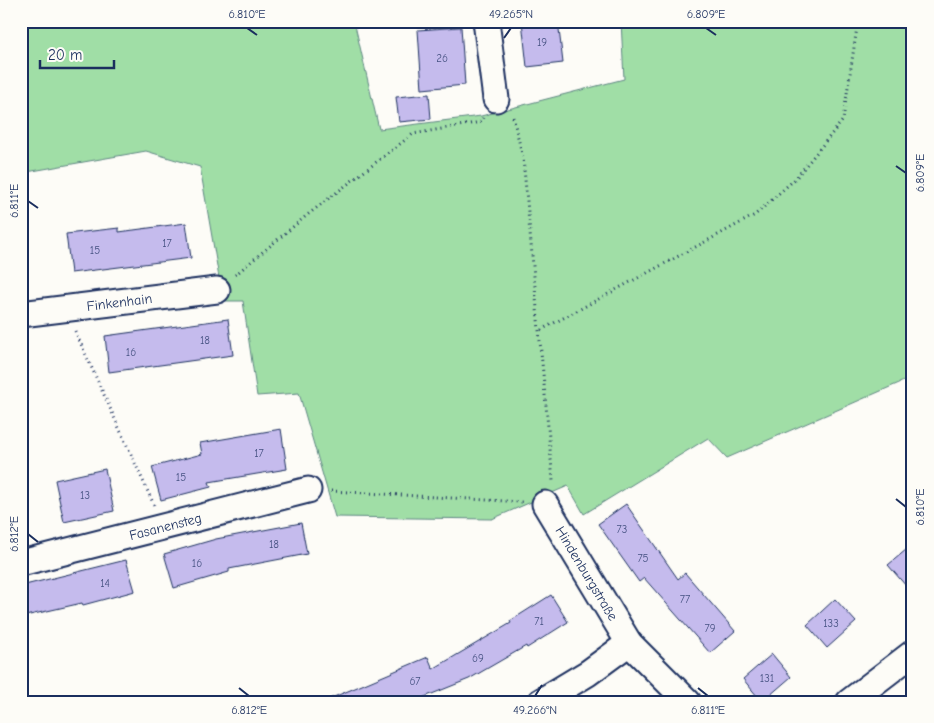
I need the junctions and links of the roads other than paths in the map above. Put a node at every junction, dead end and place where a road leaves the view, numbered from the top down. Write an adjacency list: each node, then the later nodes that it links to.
1 (486, 21): 2 (street)
2 (496, 99)
3 (217, 290): 4 (street, Finkenhain)
4 (21, 314)
5 (308, 490): 7 (street, Fasanensteg)
6 (546, 504): 8 (street, Hindenburgstraße)
7 (21, 563)
8 (630, 642): 10 (street); 11 (street, Hindenburgstraße)
9 (913, 653): 12 (street)
10 (540, 702)
11 (688, 702)
12 (849, 702)

